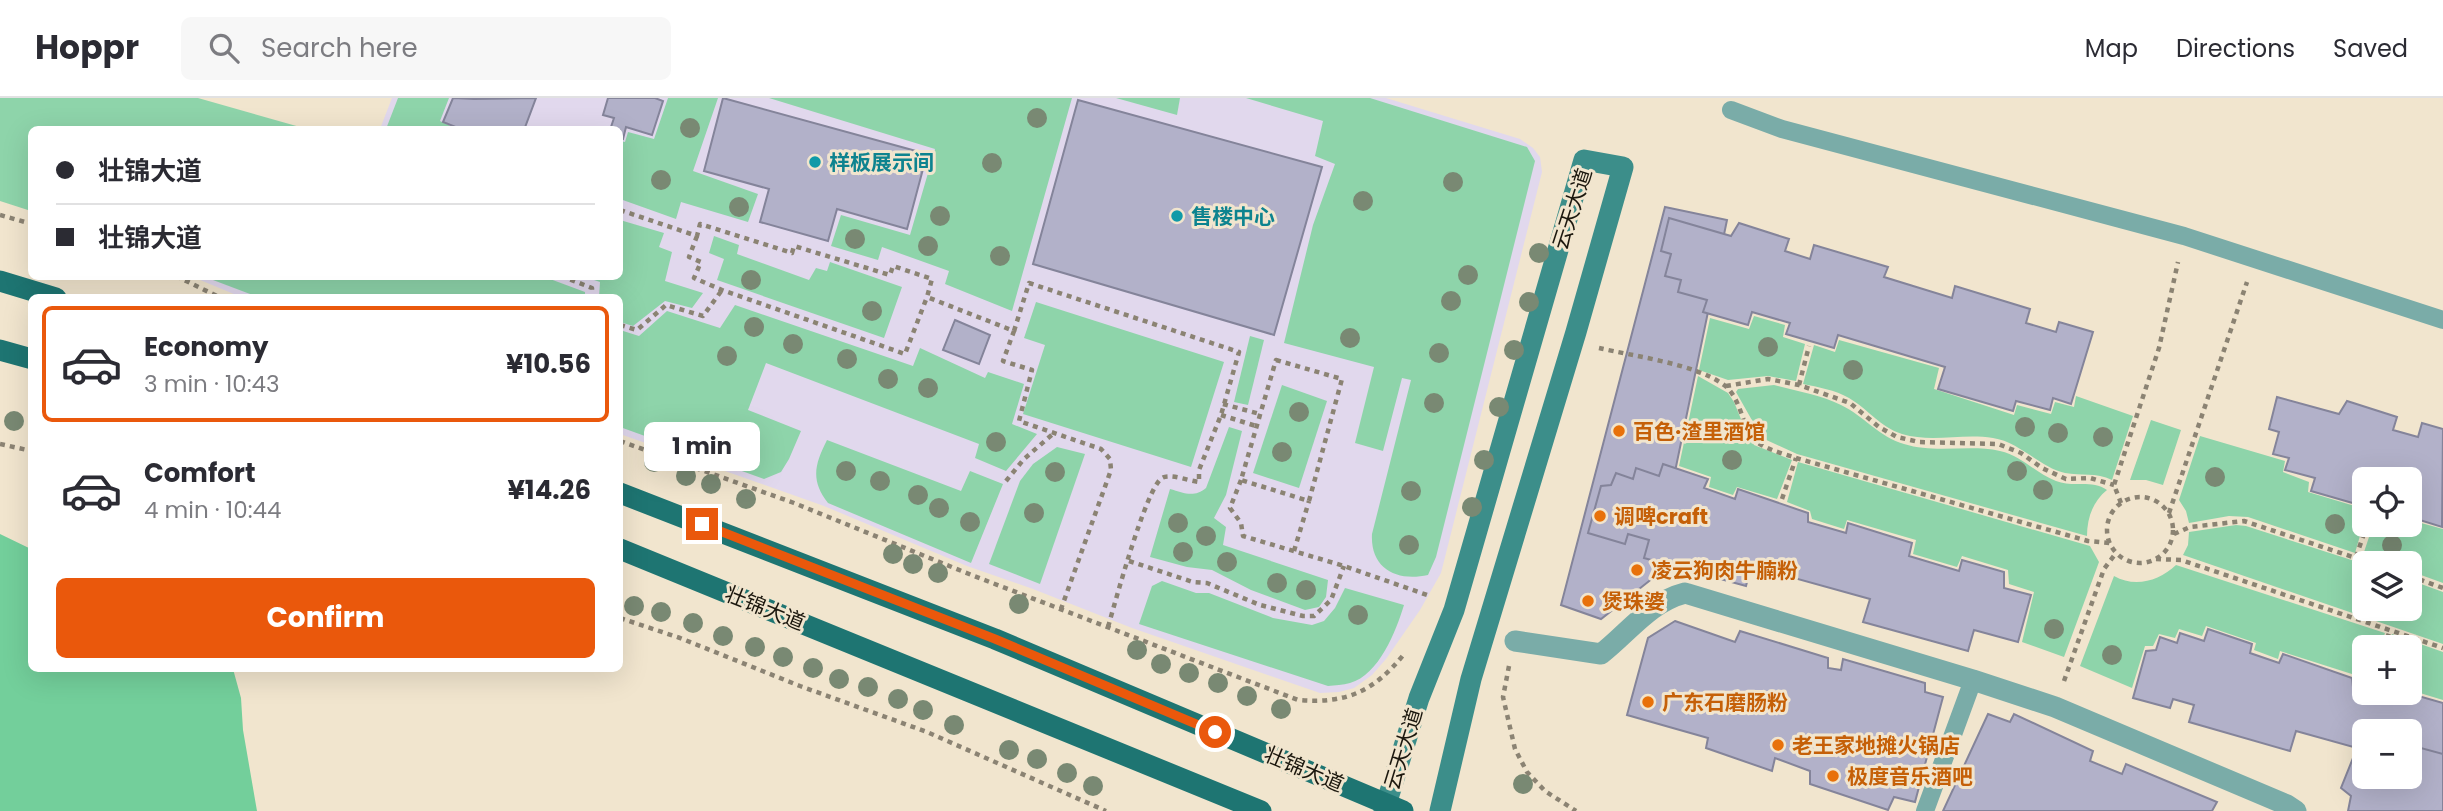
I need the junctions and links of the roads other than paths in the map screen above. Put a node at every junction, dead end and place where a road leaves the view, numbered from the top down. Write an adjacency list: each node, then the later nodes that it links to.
1 (1731, 110): 4 (lane)
2 (0, 281): 3 (main road)
3 (43, 294)
4 (2443, 320)
5 (0, 350): 6 (main road)
6 (28, 358)
7 (623, 494): 11 (main road, 壮锦大道)
8 (623, 550): 12 (main road, 壮锦大道)
9 (1515, 641): 10 (street)
10 (1973, 680): 14 (lane); 15 (street)
11 (1391, 809): 13 (main road, 云天大道)
12 (1261, 811)
13 (1440, 811)
14 (1925, 811)
15 (2296, 811)

